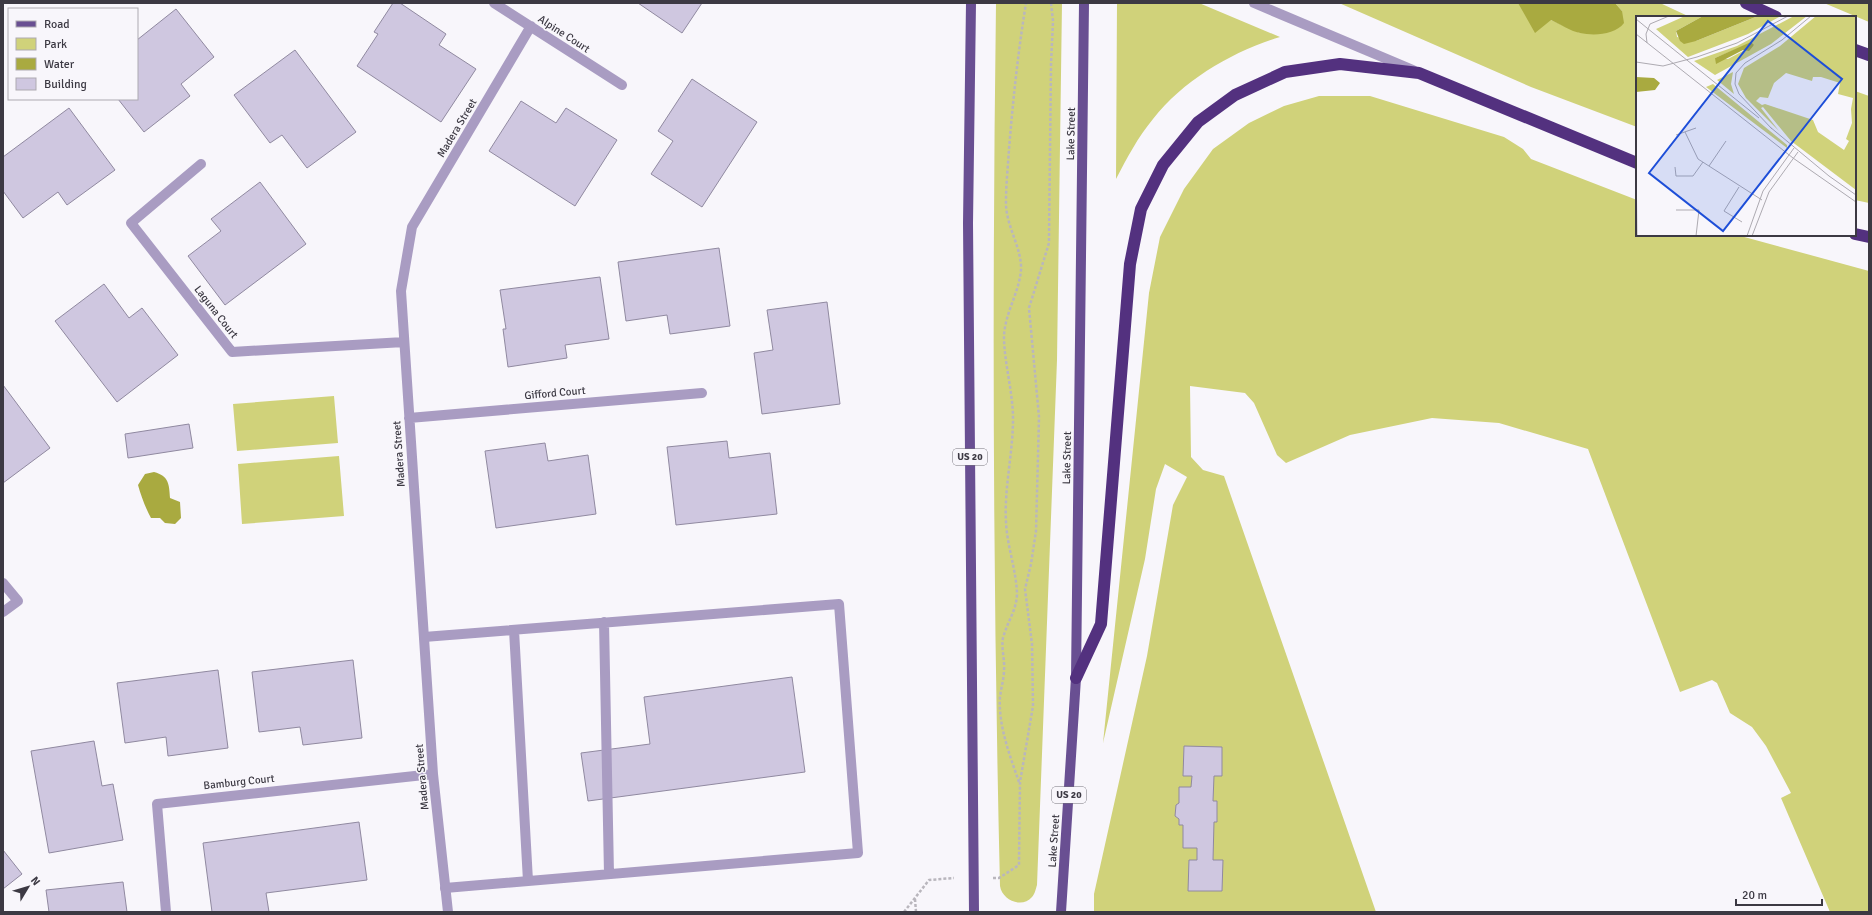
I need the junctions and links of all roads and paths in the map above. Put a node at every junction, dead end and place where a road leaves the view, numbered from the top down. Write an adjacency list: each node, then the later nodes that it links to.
1 (494, 3): 9 (street, Alpine Court)
2 (971, 3): 39 (main road, US 20)
3 (1026, 3): 28 (path)
4 (1052, 3): 28 (path)
5 (1084, 3): 26 (main road, Lake Street / US 20)
6 (1254, 3): 12 (street)
7 (1746, 3): 8 (highway)
8 (1774, 16)
9 (531, 26): 13 (street, Alpine Court); 18 (street, Madera Street)
10 (1856, 50): 11 (highway)
11 (1869, 55)
12 (1419, 73): 14 (highway); 26 (highway)
13 (622, 85)
14 (1636, 163)
15 (201, 164): 18 (street, Laguna Court)
16 (1856, 234): 17 (highway)
17 (1869, 238)
18 (404, 342): 20 (street, Madera Street)
19 (702, 393): 20 (street, Gifford Court)
20 (409, 418): 25 (street, Madera Street)
21 (3, 583): 22 (street)
22 (3, 612)
23 (604, 622): 24 (street); 29 (street); 29 (street)
24 (514, 630): 25 (street); 32 (street)
25 (424, 637): 27 (street, Madera Street)
26 (1076, 678): 40 (main road, Lake Street / US 20)
27 (433, 774): 33 (street, Madera Street); 35 (street, Bamburg Court)
28 (1020, 782): 31 (path)
29 (609, 874): 32 (street)
30 (946, 878): 34 (path)
31 (998, 878)
32 (528, 881): 33 (street)
33 (446, 888): 36 (street, Madera Street)
34 (915, 898): 37 (path); 38 (path)
35 (166, 912)
36 (448, 912)
37 (904, 912)
38 (916, 912)
39 (974, 912)
40 (1061, 912)

